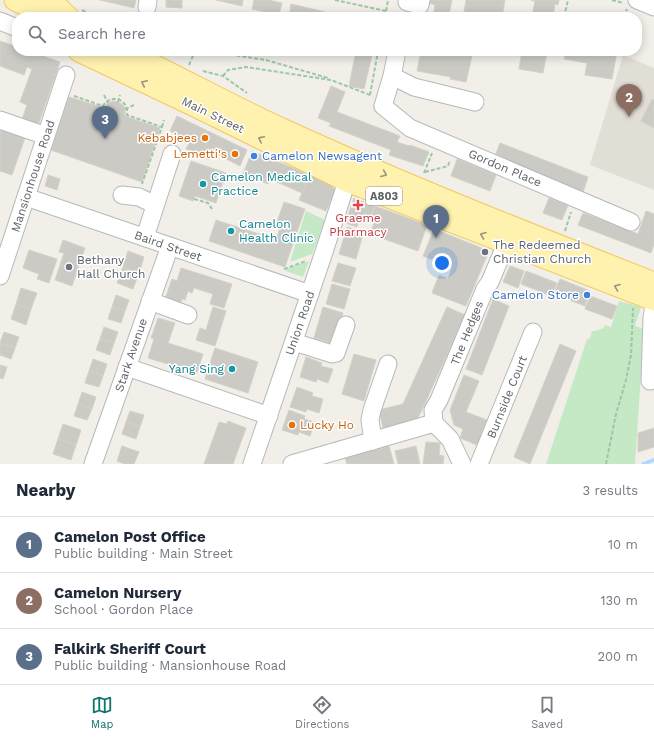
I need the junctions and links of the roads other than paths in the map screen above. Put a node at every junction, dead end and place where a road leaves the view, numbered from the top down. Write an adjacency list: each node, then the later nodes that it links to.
1 (15, 0): 5 (main road)
2 (50, 0): 6 (main road)
3 (632, 2): 4 (street)
4 (654, 8)
5 (38, 12)
6 (63, 12)
7 (0, 22): 8 (street)
8 (12, 26)
9 (90, 56): 19 (main road, Main Street / A803, one-way to 9)
10 (135, 56): 17 (main road, Main Street / A803)
11 (396, 56): 13 (street)
12 (66, 75): 16 (street, Mansionhouse Road)
13 (392, 76): 14 (street); 23 (street, Gordon Place)
14 (475, 102)
15 (0, 120): 16 (street)
16 (46, 136): 21 (street, Mansionhouse Road)
17 (324, 148): 19 (main road, Main Street / A803); 29 (main road, Main Street / A803, one-way to 29)
18 (172, 154): 22 (street)
19 (347, 181): 26 (main road, Main Street / A803, one-way to 19); 30 (street, Union Road)
20 (122, 195): 22 (street)
21 (26, 197): 24 (street, Mansionhouse Road); 25 (street, Baird Street)
22 (155, 205): 25 (street)
23 (631, 222)
24 (7, 232): 28 (street, Mansionhouse Road)
25 (144, 237): 27 (street, Baird Street)
26 (506, 244): 31 (main road, Main Street / A803, one-way to 26); 42 (street, The Hedges)
27 (170, 246): 30 (street, Baird Street); 32 (street, Stark Avenue)
28 (0, 276)
29 (654, 283)
30 (310, 294): 37 (street, Union Road)
31 (645, 297)
32 (150, 301): 34 (street); 39 (street, Stark Avenue)
33 (654, 308): 40 (street)
34 (188, 315)
35 (346, 325): 37 (street)
36 (534, 333): 45 (street, Burnside Court)
37 (294, 342): 41 (street, Union Road)
38 (388, 364): 43 (street)
39 (127, 367): 41 (street); 46 (street, Stark Avenue)
40 (650, 381)
41 (269, 416): 47 (street, Union Road)
42 (434, 423): 43 (street); 49 (street)
43 (373, 441): 44 (street)
44 (328, 459): 48 (street)
45 (480, 462)
46 (93, 464)
47 (252, 464)
48 (292, 464)
49 (462, 464)

